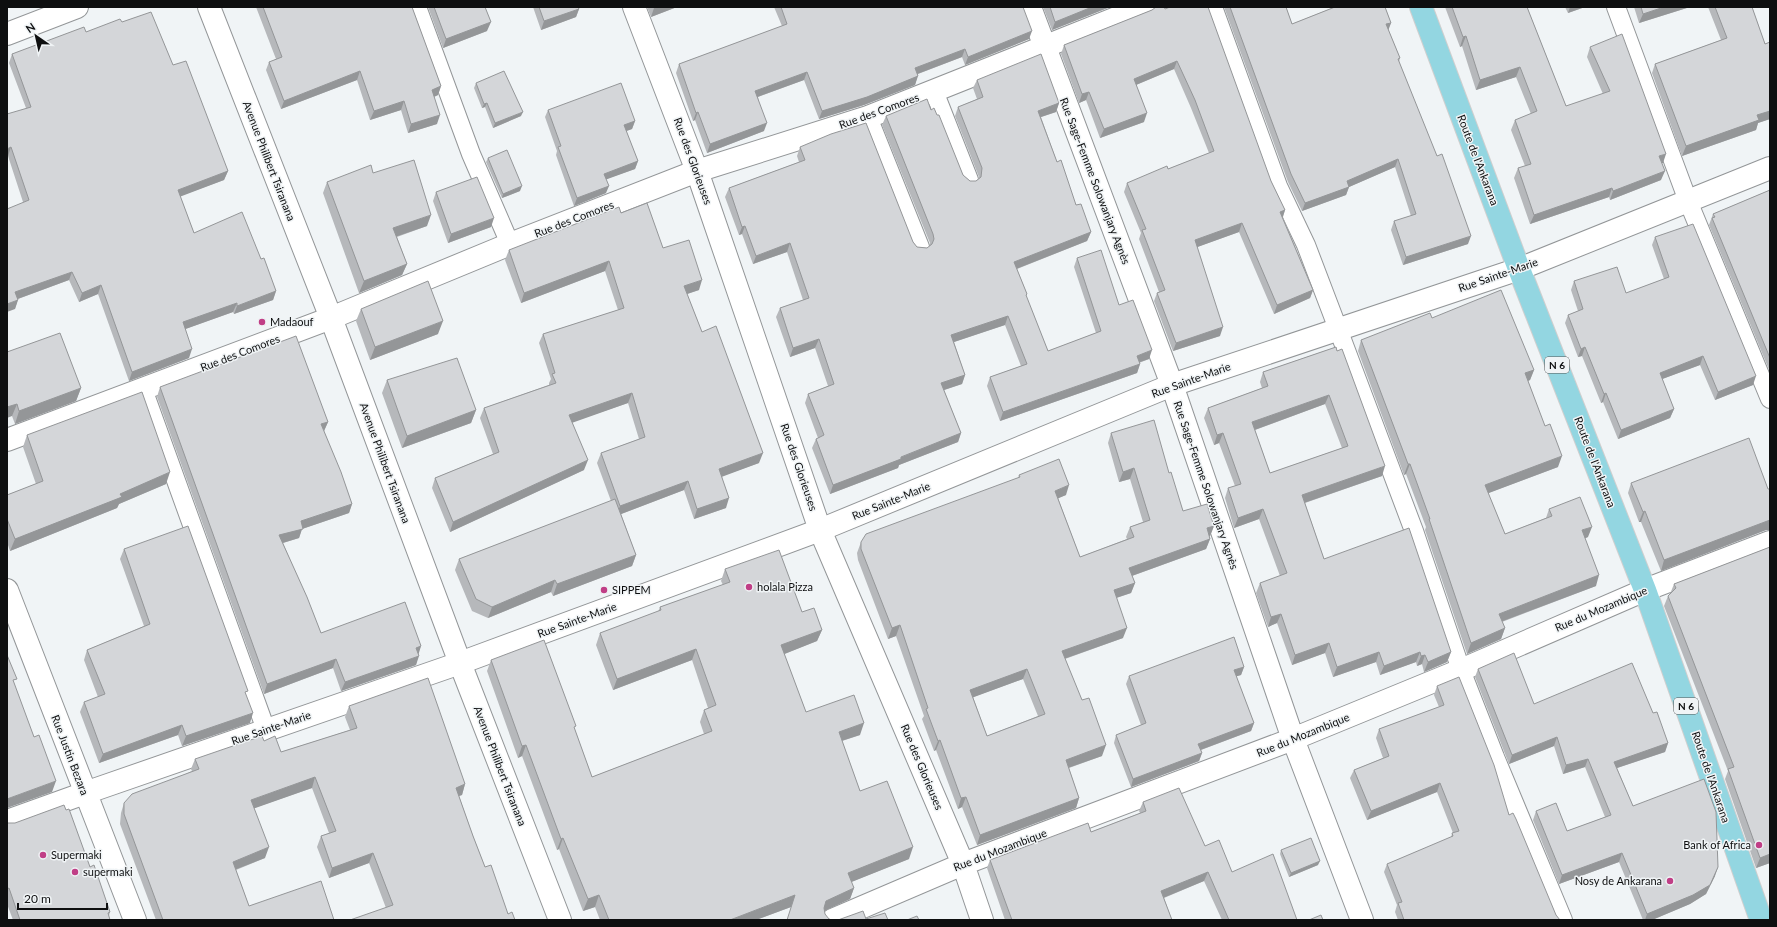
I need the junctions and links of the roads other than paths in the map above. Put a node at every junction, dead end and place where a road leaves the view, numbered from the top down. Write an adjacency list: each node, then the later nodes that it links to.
1 (78, 7): 10 (street)
2 (209, 7): 21 (street, Avenue Philibert Tsiranana)
3 (417, 7): 18 (lane)
4 (634, 7): 15 (street, Rue des Glorieuses)
5 (1030, 7): 11 (street, Rue Sage-Femme Solowanjary Agnès)
6 (1144, 7): 11 (street, Rue des Comores)
7 (1214, 7): 22 (lane)
8 (1421, 7): 20 (main road, Route de l'Ankarana / N 6)
9 (1616, 7): 17 (lane)
10 (7, 34)
11 (1044, 46): 12 (street, Rue des Comores); 23 (street, Rue Sage-Femme Solowanjary Agnès)
12 (934, 91): 13 (street, Rue des Comores); 16 (lane)
13 (868, 117): 15 (street, Rue des Comores); 19 (lane)
14 (1770, 168): 17 (street, Rue Sainte-Marie)
15 (697, 171): 18 (street, Rue des Comores); 27 (street, Rue des Glorieuses)
16 (969, 180)
17 (1688, 201): 20 (street, Rue Sainte-Marie); 25 (lane)
18 (510, 244): 21 (street, Rue des Comores)
19 (920, 247)
20 (1519, 269): 22 (street, Rue Sainte-Marie); 30 (main road, Route de l'Ankarana / N 6)
21 (332, 318): 24 (street, Rue des Comores); 31 (street, Avenue Philibert Tsiranana)
22 (1338, 329): 23 (street, Rue Sainte-Marie); 32 (lane)
23 (1172, 385): 27 (street, Rue Sainte-Marie); 34 (street, Rue Sage-Femme Solowanjary Agnès)
24 (143, 389): 26 (street, Rue des Comores); 33 (lane)
25 (1770, 399)
26 (7, 440)
27 (820, 530): 31 (street, Rue Sainte-Marie); 37 (street, Rue des Glorieuses)
28 (1770, 542): 30 (street, Rue du Mozambique)
29 (7, 590): 35 (street, Rue Justin Bezara)
30 (1645, 590): 32 (street, Rue du Mozambique); 45 (main road, Route de l'Ankarana / N 6)
31 (460, 663): 33 (street, Rue Sainte-Marie); 40 (street, Avenue Philibert Tsiranana)
32 (1461, 670): 34 (street, Rue du Mozambique); 44 (lane)
33 (266, 730): 35 (street, Rue Sainte-Marie)
34 (1293, 739): 37 (street, Rue du Mozambique); 43 (street, Rue Sage-Femme Solowanjary Agnès)
35 (84, 793): 36 (street, Rue Sainte-Marie); 39 (street, Rue Justin Bezara)
36 (7, 821)
37 (963, 864): 41 (street, Rue du Mozambique); 42 (street, Rue des Glorieuses)
38 (1770, 917): 45 (street)
39 (135, 920)
40 (560, 920)
41 (832, 920)
42 (982, 920)
43 (1362, 920)
44 (1563, 920)
45 (1762, 920)

